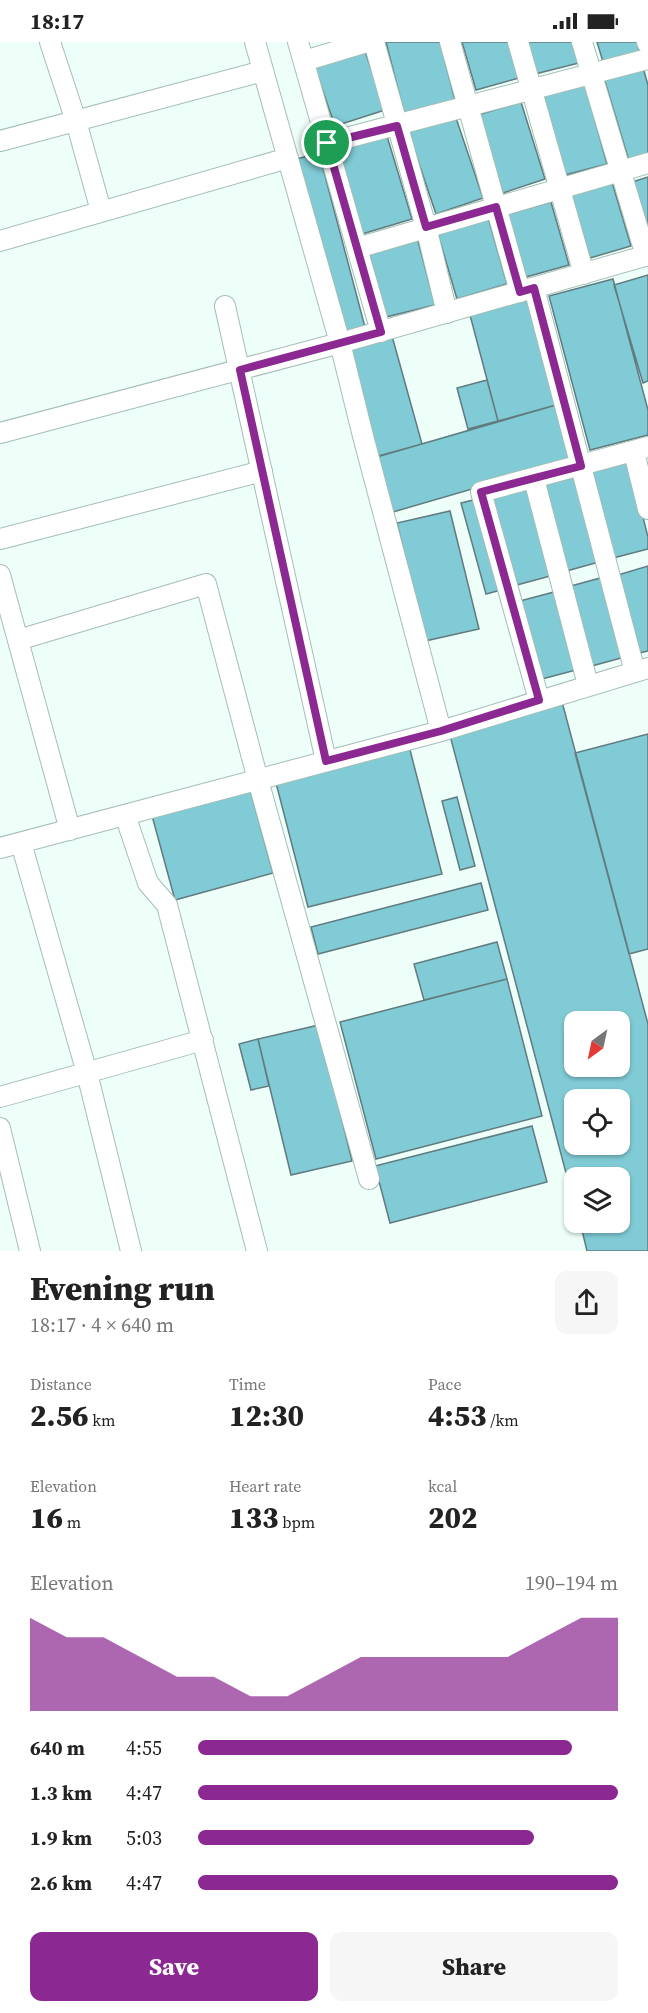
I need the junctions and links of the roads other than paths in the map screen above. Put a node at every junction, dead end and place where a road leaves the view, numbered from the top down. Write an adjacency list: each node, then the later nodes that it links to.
1 (50, 42): 15 (street)
2 (255, 42): 11 (street)
3 (298, 42): 10 (street)
4 (367, 42): 10 (street)
5 (374, 42): 16 (street)
6 (450, 42): 14 (street)
7 (518, 42): 13 (street)
8 (582, 42): 12 (street)
9 (648, 59): 12 (street)
10 (304, 62): 18 (street)
11 (263, 71): 15 (street); 19 (street)
12 (591, 74): 13 (street); 21 (street)
13 (532, 89): 14 (street); 22 (street)
14 (468, 106): 16 (street); 23 (street)
15 (76, 121): 17 (street); 24 (street)
16 (397, 126): 18 (street); 25 (street)
17 (0, 141)
18 (327, 143): 27 (street)
19 (288, 158): 24 (street); 34 (street)
20 (648, 163): 21 (street)
21 (620, 171): 22 (street); 28 (street)
22 (560, 188): 23 (street); 29 (street)
23 (496, 207): 25 (street); 30 (street)
24 (101, 211): 26 (street)
25 (426, 227): 27 (street); 32 (street)
26 (0, 241)
27 (357, 248): 33 (street)
28 (647, 255): 29 (street)
29 (584, 274): 30 (street)
30 (527, 290): 32 (street); 38 (street)
31 (225, 306): 35 (street)
32 (447, 313): 33 (street)
33 (381, 332): 34 (street)
34 (340, 343): 35 (street); 48 (street)
35 (240, 370): 36 (street); 39 (street)
36 (0, 433)
37 (641, 450): 38 (street); 41 (street)
38 (581, 466): 40 (street); 45 (street)
39 (262, 471): 42 (street); 49 (street)
40 (534, 479): 46 (street); 47 (street)
41 (648, 509)
42 (0, 539)
43 (0, 575): 44 (street)
44 (18, 639): 50 (street); 52 (street)
45 (642, 670): 46 (street)
46 (588, 685): 47 (street)
47 (539, 700): 48 (street)
48 (441, 731): 49 (street)
49 (326, 761): 50 (street)
50 (258, 780): 51 (street); 59 (street)
51 (125, 815): 52 (street); 55 (street)
52 (70, 830): 53 (street)
53 (21, 843): 54 (street); 56 (street)
54 (0, 848)
55 (203, 1040): 56 (street); 62 (street)
56 (87, 1073): 57 (street); 61 (street)
57 (0, 1097)
58 (0, 1128): 60 (street)
59 (369, 1179)
60 (30, 1251)
61 (131, 1251)
62 (257, 1251)

